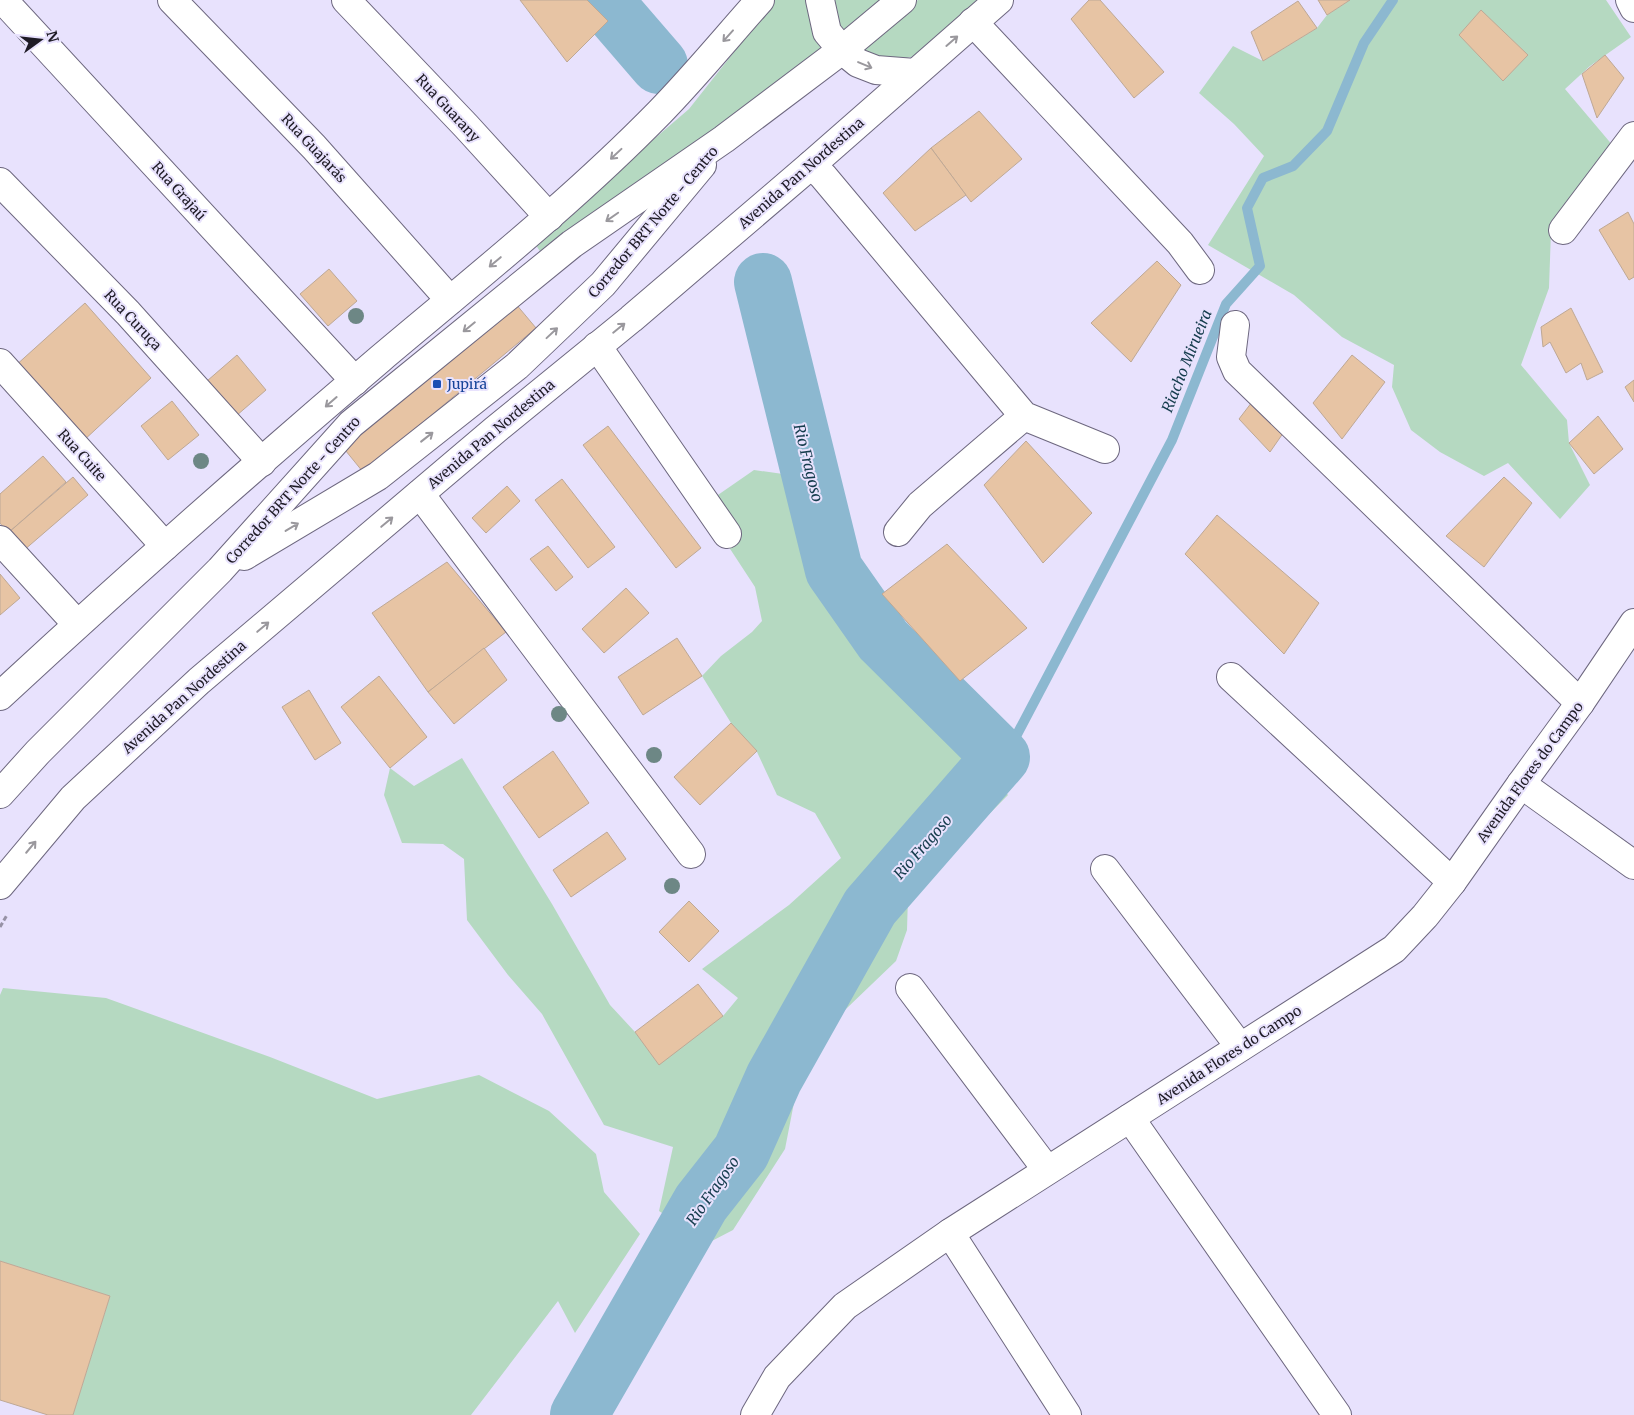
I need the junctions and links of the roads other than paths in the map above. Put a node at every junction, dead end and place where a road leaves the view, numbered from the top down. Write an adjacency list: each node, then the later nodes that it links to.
1 (4, 0): 24 (main road, Rua Grajaú)
2 (172, 0): 20 (main road, Rua Guajarás)
3 (346, 0): 17 (main road, Rua Guarany)
4 (760, 0): 17 (main road, one-way to 17)
5 (820, 0): 11 (main road)
6 (902, 0): 11 (main road, Corredor BRT Norte - Centro)
7 (999, 0): 10 (main road, Avenida Pan Nordestina)
8 (1630, 0): 9 (main road)
9 (1634, 8)
10 (973, 22): 12 (main road, Avenida Pan Nordestina, one-way to 10); 19 (main road)
11 (842, 50): 12 (main road, one-way to 12); 14 (main road, Corredor BRT Norte - Centro)
12 (915, 72): 15 (main road, Avenida Pan Nordestina)
13 (1634, 136): 18 (main road)
14 (724, 139): 33 (main road, Corredor BRT Norte - Centro, one-way to 33); 33 (main road, Corredor BRT Norte - Centro, one-way to 14)
15 (811, 165): 22 (main road, Avenida Pan Nordestina, one-way to 15); 25 (main road)
16 (0, 182): 27 (main road, Rua Curuça)
17 (549, 217): 20 (main road, one-way to 20)
18 (1563, 230)
19 (1200, 270)
20 (450, 300): 24 (main road)
21 (1235, 325): 38 (main road)
22 (597, 346): 28 (main road, Avenida Pan Nordestina); 30 (main road)
23 (0, 363): 32 (main road, Rua Cuite)
24 (355, 381): 27 (main road, one-way to 27)
25 (1024, 416): 26 (main road); 29 (main road)
26 (1105, 449)
27 (262, 462): 32 (main road)
28 (420, 494): 41 (main road); 45 (main road, Avenida Pan Nordestina, one-way to 28)
29 (898, 532)
30 (727, 534)
31 (0, 540): 35 (main road)
32 (164, 546): 35 (main road)
33 (220, 570): 40 (main road, Corredor BRT Norte - Centro)
34 (1634, 623): 38 (main road, Avenida Flores do Campo)
35 (77, 624): 37 (main road)
36 (1231, 677): 44 (main road)
37 (0, 696)
38 (1580, 702): 39 (main road, Avenida Flores do Campo)
39 (1520, 784): 42 (main road); 44 (main road, Avenida Flores do Campo)
40 (0, 794)
41 (691, 854)
42 (1634, 865)
43 (1105, 869): 47 (main road)
44 (1452, 882): 47 (main road, Avenida Flores do Campo)
45 (0, 885)
46 (910, 988): 49 (main road)
47 (1240, 1047): 48 (main road, Avenida Flores do Campo)
48 (1130, 1118): 49 (main road, Avenida Flores do Campo); 53 (main road)
49 (1047, 1170): 50 (main road, Avenida Flores do Campo)
50 (950, 1233): 51 (main road, Avenida Flores do Campo); 52 (main road)
51 (755, 1415)
52 (1067, 1415)
53 (1337, 1415)

